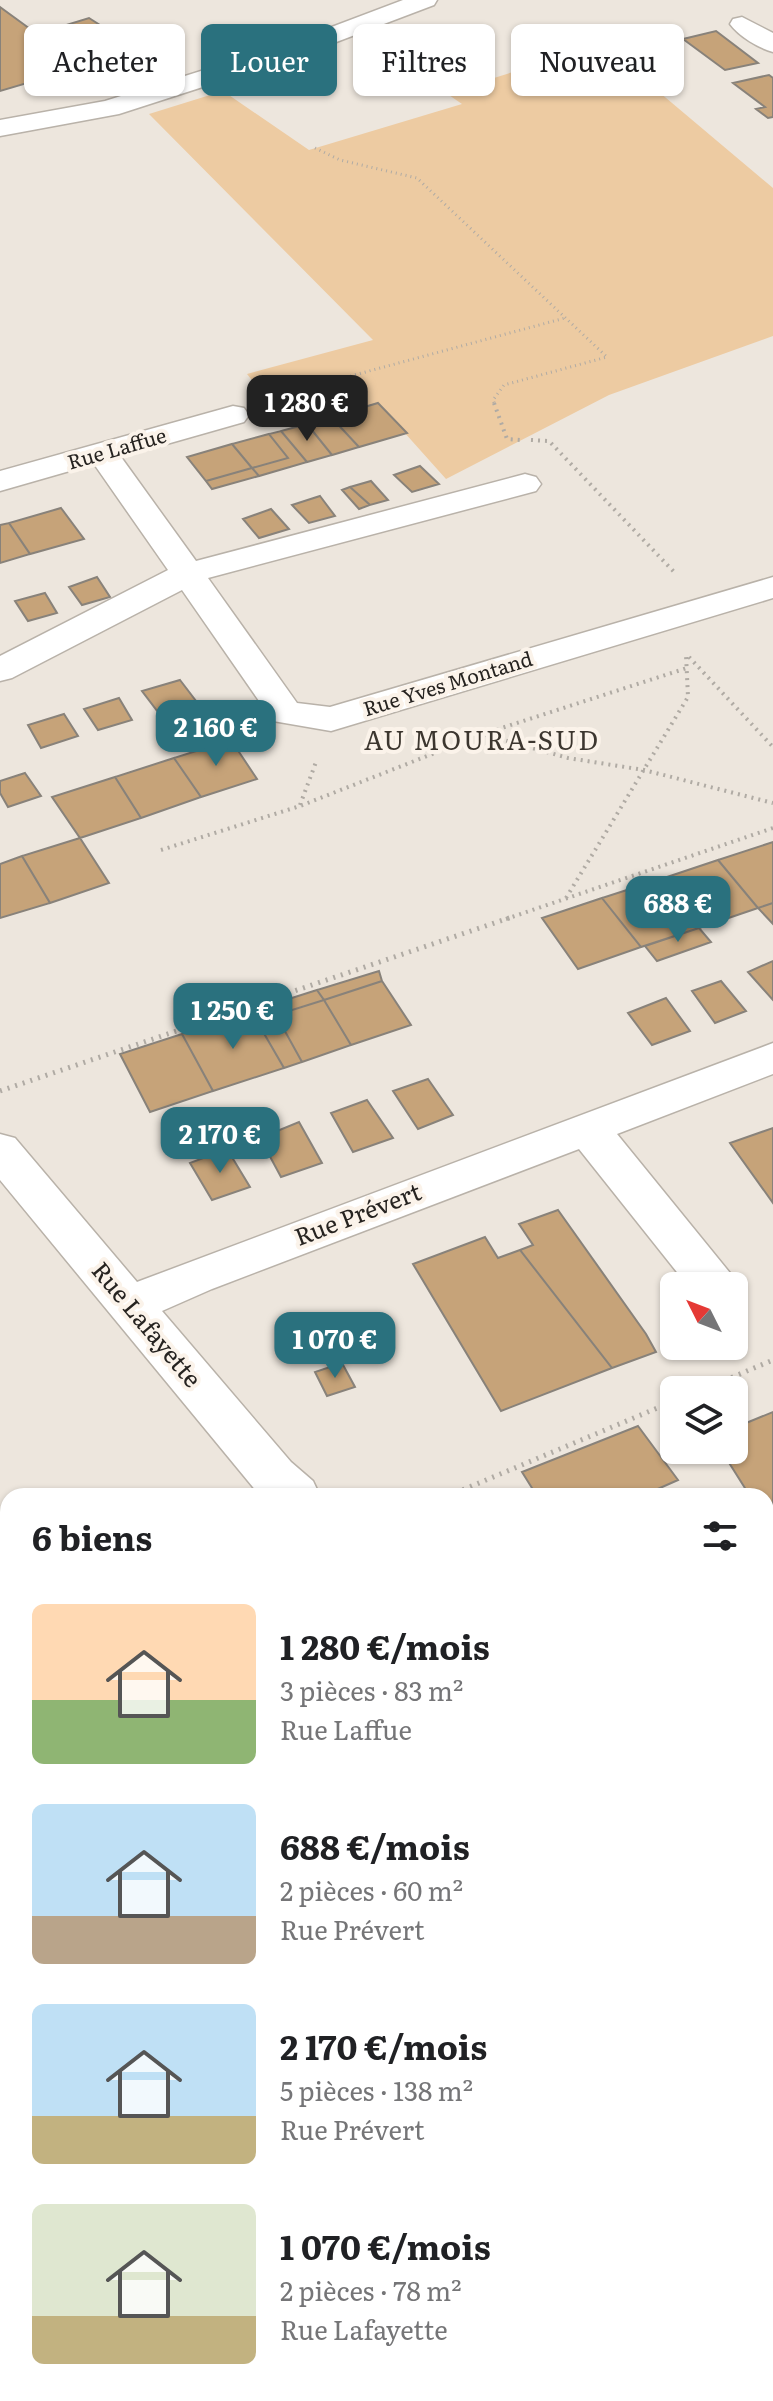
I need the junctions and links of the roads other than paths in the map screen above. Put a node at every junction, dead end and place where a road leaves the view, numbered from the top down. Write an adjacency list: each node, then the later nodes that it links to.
1 (425, 0): 4 (street)
2 (742, 24): 3 (street)
3 (773, 44)
4 (0, 128)
5 (233, 415): 6 (street, Rue Laffue)
6 (103, 454): 7 (street, Rue Laffue); 9 (street, Rue Yves Montand)
7 (0, 481)
8 (525, 484): 9 (street)
9 (186, 574): 10 (street, Rue Yves Montand); 11 (street)
10 (773, 587)
11 (0, 670)
12 (773, 1058): 13 (street, Rue Prévert)
13 (587, 1128): 15 (street); 16 (street, Rue Prévert)
14 (0, 1150): 16 (street, Rue Lafayette)
15 (703, 1272)
16 (130, 1305): 17 (street, Rue Lafayette)
17 (287, 1488)

